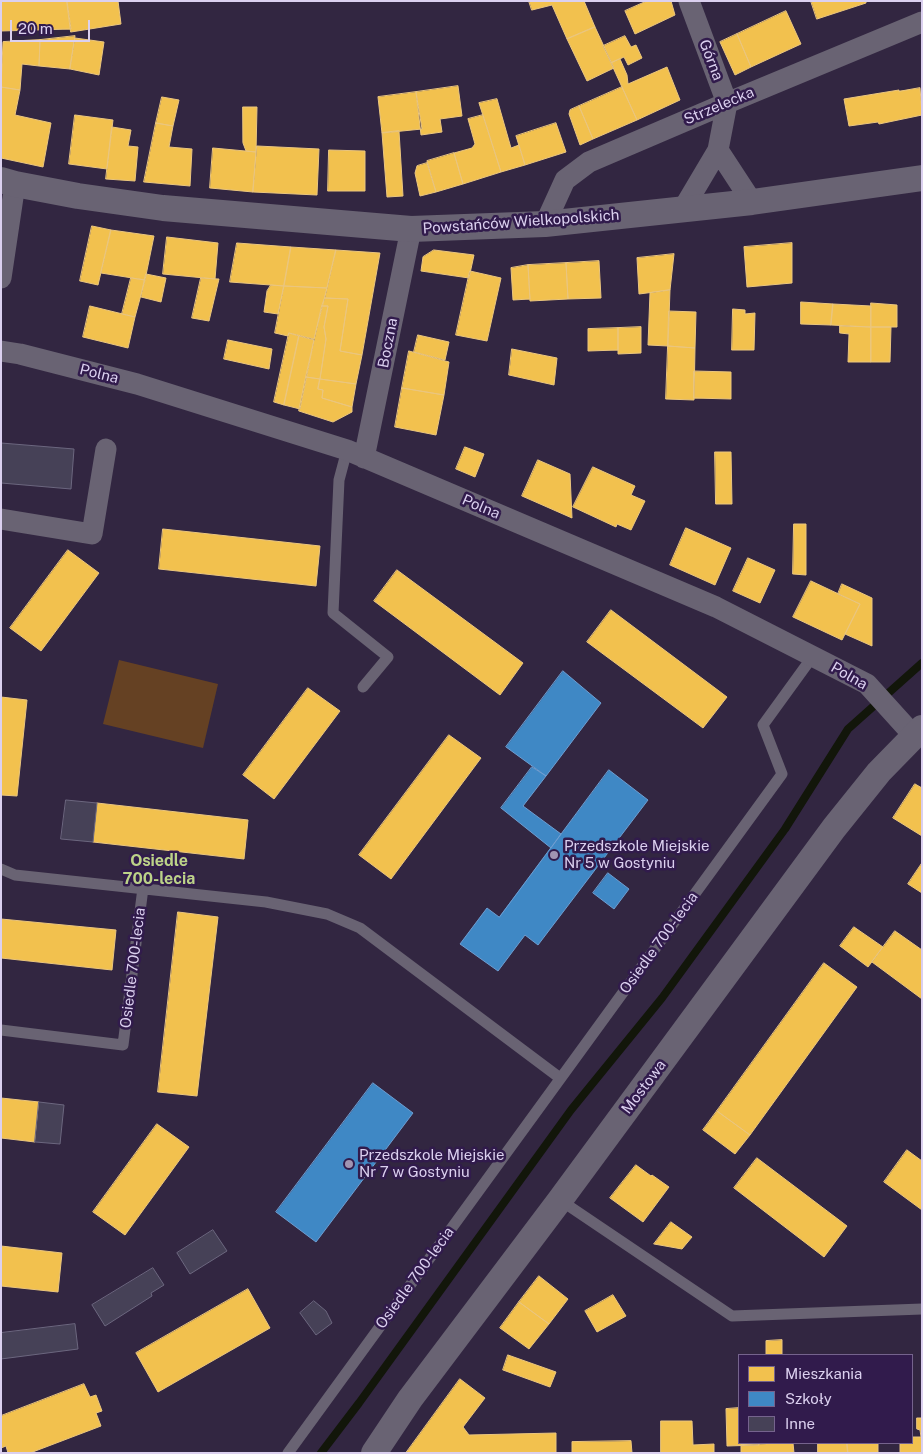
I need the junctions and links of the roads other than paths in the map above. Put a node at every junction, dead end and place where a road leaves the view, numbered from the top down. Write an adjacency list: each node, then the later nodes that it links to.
1 (689, 1): 3 (street, Górna)
2 (922, 22): 3 (street, Strzelecka)
3 (727, 102): 4 (street); 9 (street, Strzelecka)
4 (718, 150): 7 (street); 8 (street)
5 (922, 178): 7 (street, Powstańców Wielkopolskich)
6 (8, 182): 10 (street, Powstańców Wielkopolskich); 11 (street)
7 (752, 202): 8 (street, Powstańców Wielkopolskich)
8 (683, 209): 9 (street, Powstańców Wielkopolskich)
9 (545, 224): 10 (street, Powstańców Wielkopolskich)
10 (411, 229): 14 (street, Boczna)
11 (1, 278)
12 (1, 351): 14 (street, Polna)
13 (106, 449): 15 (street)
14 (355, 454): 16 (street, Polna); 17 (lane)
15 (1, 519)
16 (813, 656): 18 (street, Polna); 22 (lane, Osiedle 700-lecia)
17 (363, 687)
18 (915, 732): 23 (street, Mostowa)
19 (1, 869): 20 (lane, Osiedle 700-lecia)
20 (143, 888): 21 (lane, Osiedle 700-lecia); 22 (lane, Osiedle 700-lecia)
21 (1, 1030)
22 (560, 1078): 25 (lane, Osiedle 700-lecia)
23 (560, 1200): 24 (lane); 26 (street, Mostowa)
24 (922, 1309)
25 (288, 1453)
26 (374, 1453)

